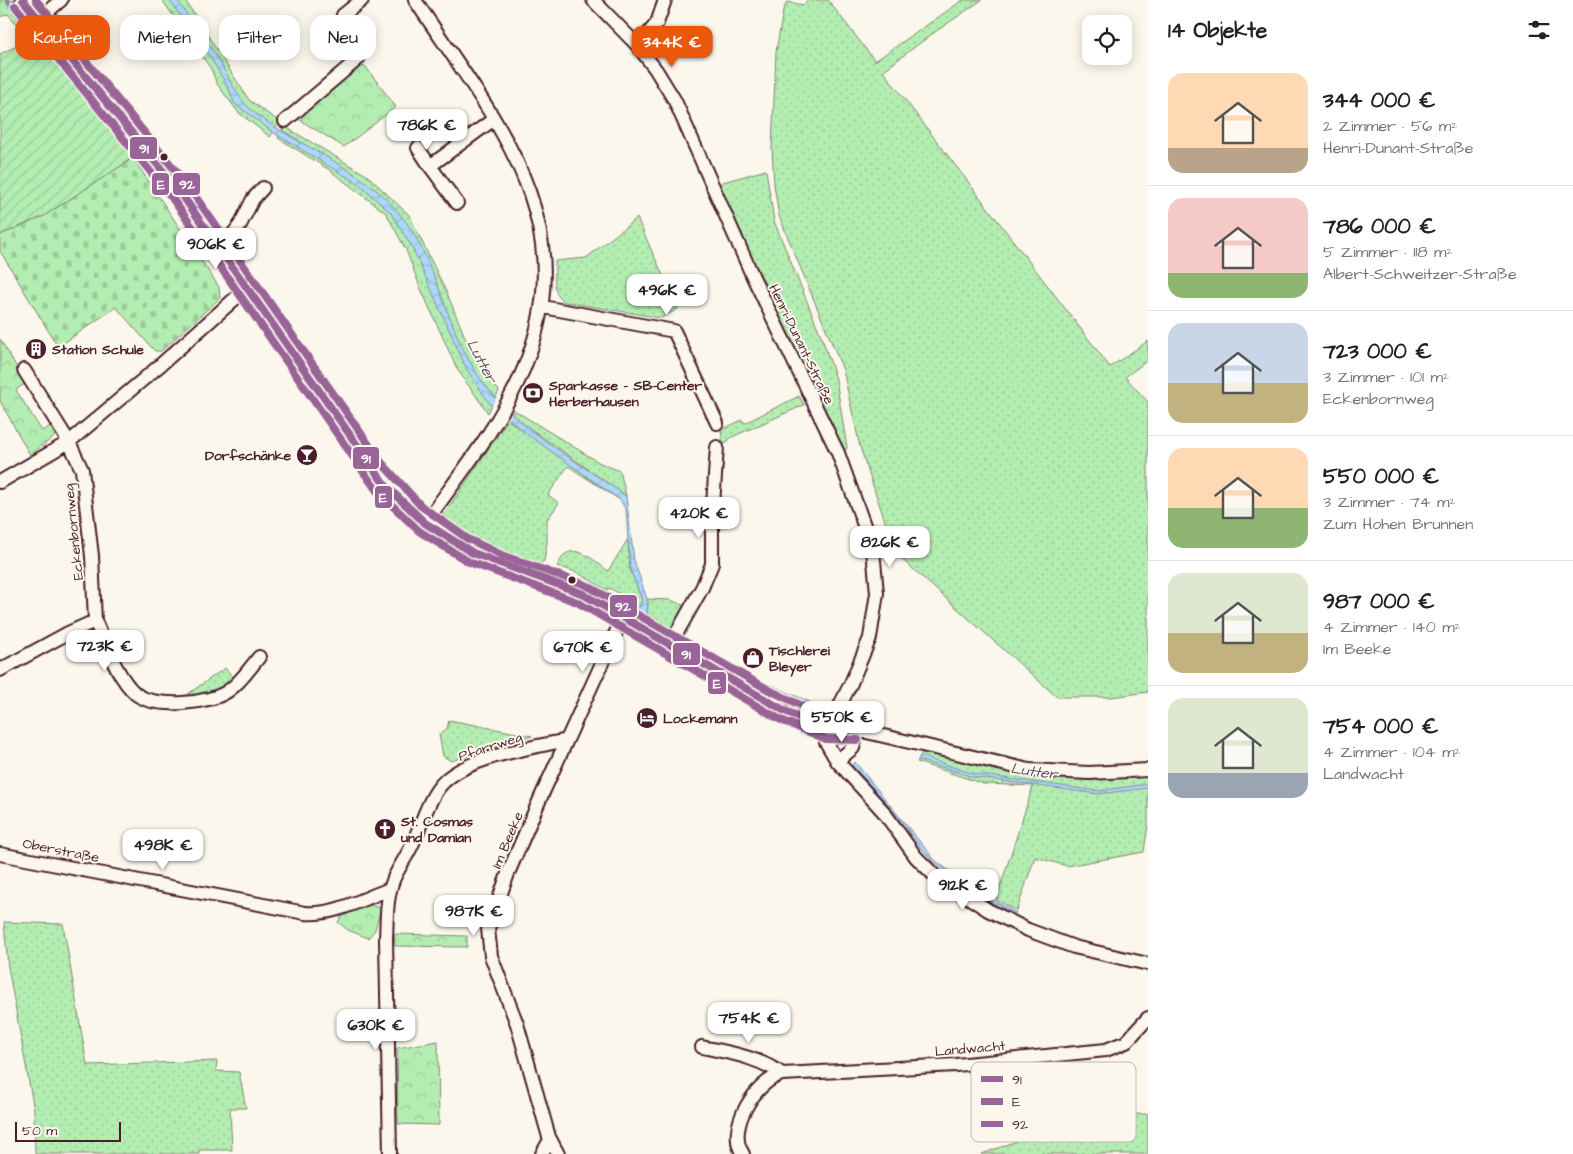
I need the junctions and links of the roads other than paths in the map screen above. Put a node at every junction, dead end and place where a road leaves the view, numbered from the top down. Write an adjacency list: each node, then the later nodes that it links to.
1 (23, 0): 7 (street)
2 (61, 0): 8 (street)
3 (362, 0): 12 (street)
4 (416, 0): 11 (street)
5 (593, 0): 9 (street, Henri-Dunant-Straße)
6 (665, 0): 9 (street)
7 (34, 15)
8 (44, 15)
9 (638, 46): 31 (street, Henri-Dunant-Straße)
10 (71, 60): 17 (street)
11 (494, 119): 14 (street); 19 (street)
12 (285, 120)
13 (418, 148): 14 (street)
14 (430, 166): 16 (street)
15 (263, 188): 17 (street)
16 (457, 203)
17 (221, 250): 18 (street)
18 (247, 288): 22 (street); 25 (street)
19 (543, 307): 21 (street); 25 (street)
20 (24, 370): 22 (street, Eckenbornweg)
21 (717, 423)
22 (69, 442): 24 (street); 27 (street, Eckenbornweg)
23 (717, 447): 28 (street)
24 (0, 482)
25 (425, 524): 26 (street)
26 (623, 617): 28 (street); 33 (street, Im Beeke)
27 (95, 621): 29 (street, Eckenbornweg); 30 (street)
28 (674, 639): 31 (street)
29 (259, 657)
30 (0, 670)
31 (828, 729): 32 (street); 34 (street)
32 (858, 730): 34 (street); 35 (street)
33 (567, 740): 37 (street, Pfarrweg); 44 (street, Im Beeke)
34 (837, 760): 38 (street)
35 (1148, 770)
36 (0, 854): 37 (street, Oberstraße)
37 (390, 889): 45 (street, Pfarrweg)
38 (1148, 964)
39 (1148, 1018): 41 (street, Landwacht)
40 (702, 1047): 43 (street)
41 (986, 1062)
42 (971, 1064): 43 (street, Landwacht)
43 (782, 1074): 48 (street, Landwacht)
44 (550, 1140): 46 (street); 47 (street, Im Beeke)
45 (390, 1154)
46 (542, 1154)
47 (558, 1154)
48 (742, 1154)

